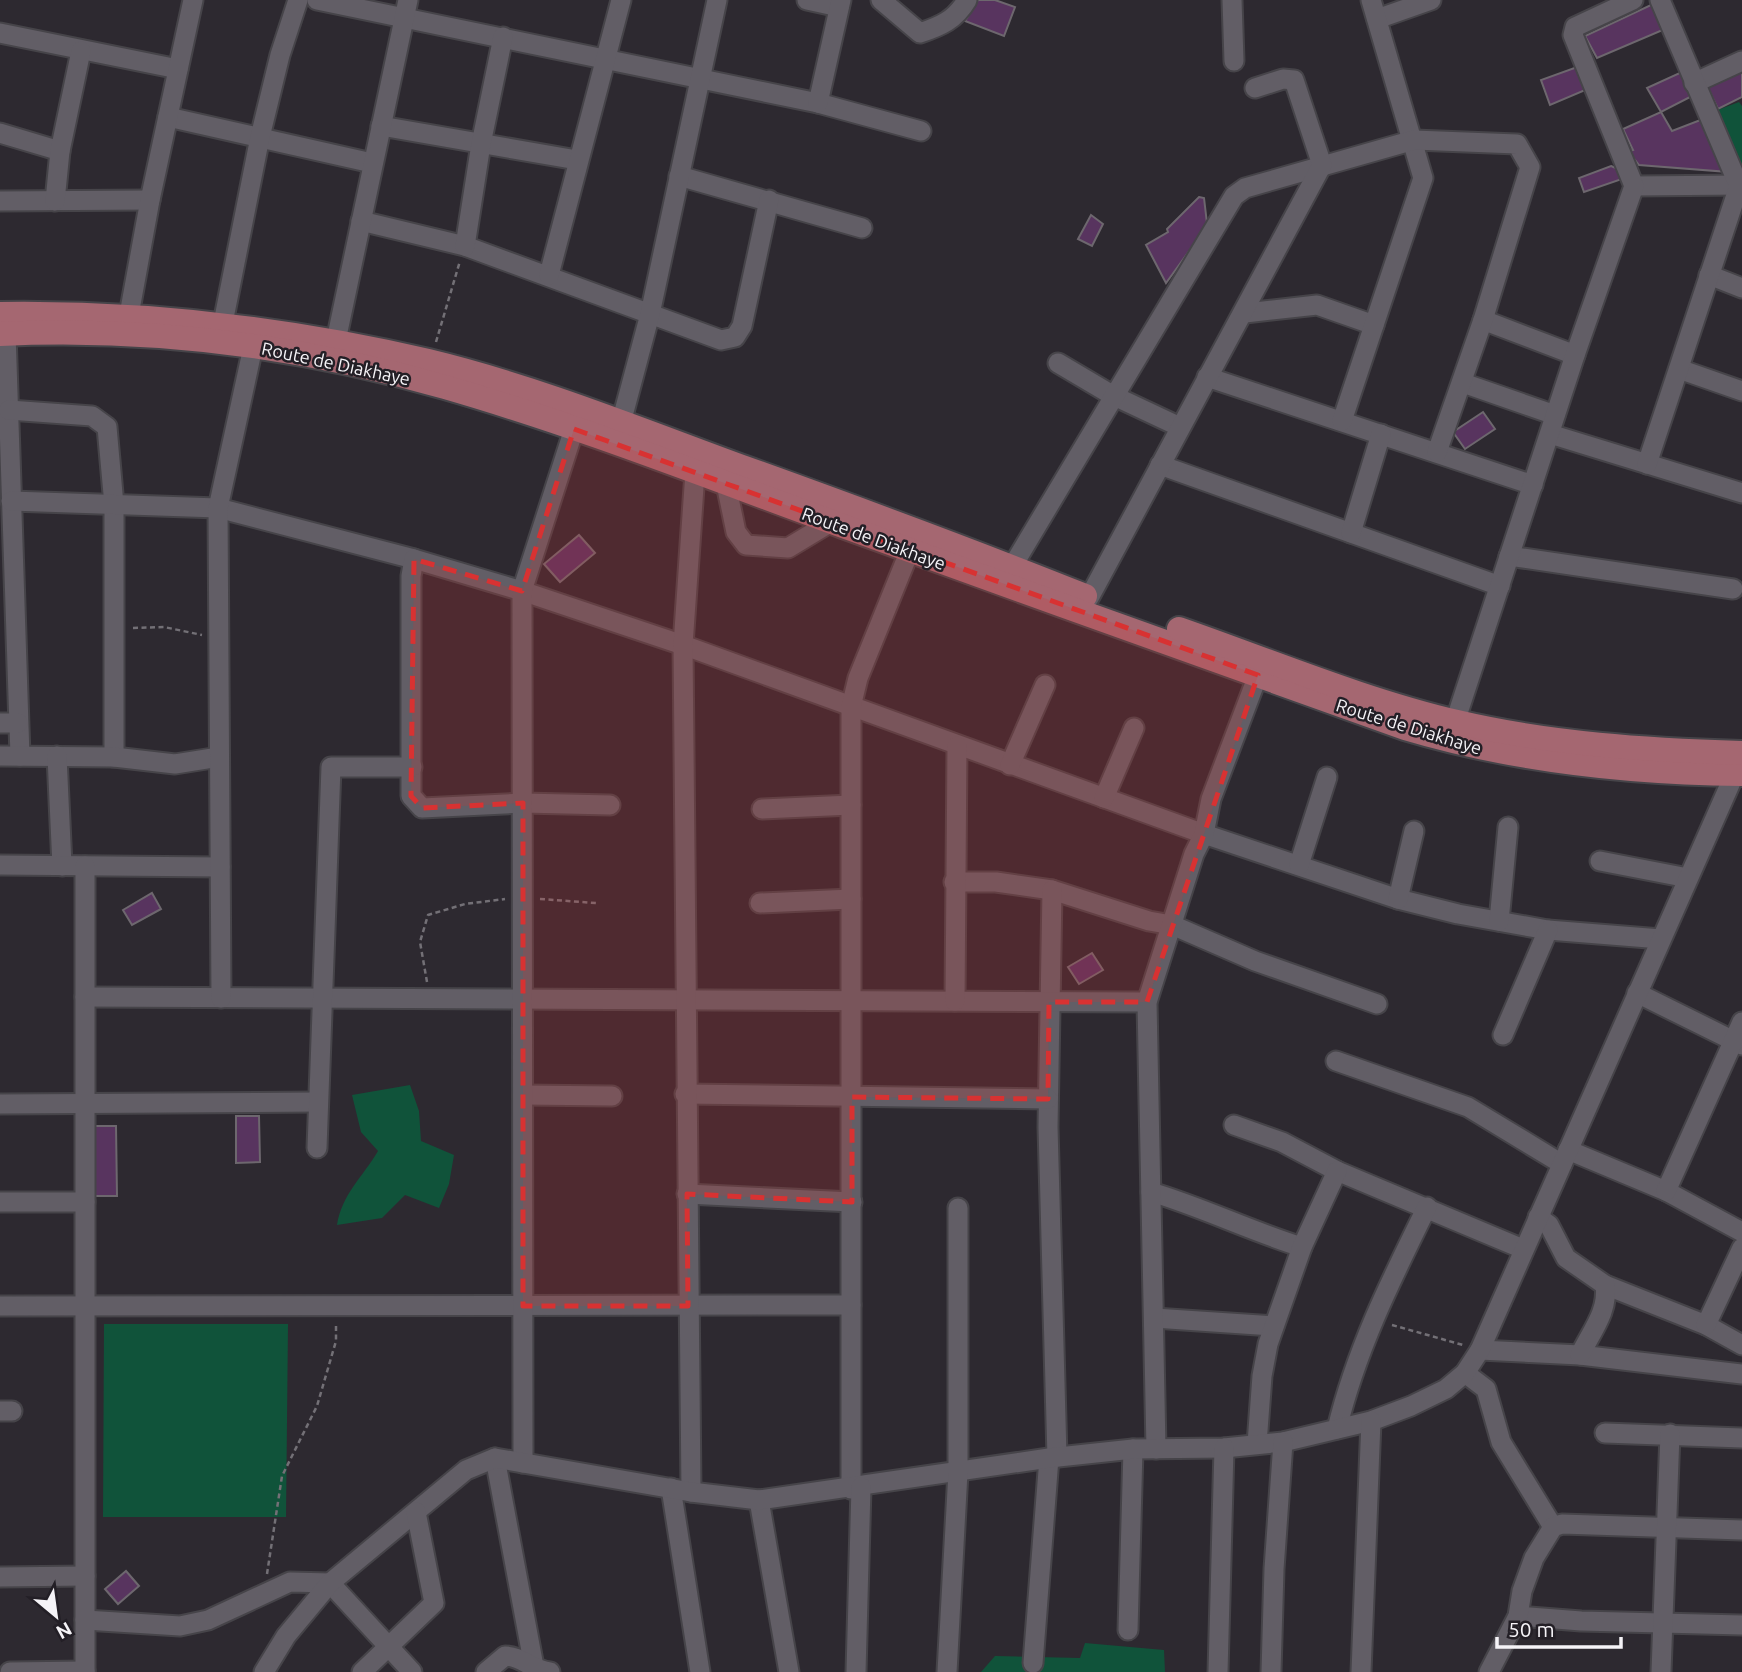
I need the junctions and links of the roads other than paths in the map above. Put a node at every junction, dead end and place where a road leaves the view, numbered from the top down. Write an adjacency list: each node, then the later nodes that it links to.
1 (193, 0): 22 (street)
2 (298, 0): 31 (street)
3 (317, 0): 14 (street)
4 (621, 0): 19 (street)
5 (716, 0): 23 (street)
6 (807, 0): 13 (street)
7 (881, 0): 8 (street)
8 (967, 0)
9 (1232, 0): 20 (street)
10 (1431, 0): 15 (street)
11 (1633, 0): 39 (street)
12 (1660, 0): 24 (street)
13 (840, 4): 26 (street)
14 (406, 8): 17 (street); 28 (street)
15 (1374, 9): 32 (street)
16 (0, 33): 18 (street)
17 (503, 37): 19 (street); 33 (street)
18 (81, 51): 22 (street); 34 (street)
19 (608, 60): 23 (street); 35 (street)
20 (1234, 61)
21 (1742, 61): 24 (street)
22 (178, 69): 27 (street)
23 (700, 79): 26 (street); 38 (street)
24 (1694, 83): 40 (street)
25 (1255, 88): 37 (street)
26 (818, 103): 29 (street)
27 (168, 117): 31 (street); 41 (street)
28 (381, 126): 33 (street); 36 (street)
29 (921, 131)
30 (0, 133): 34 (street)
31 (260, 137): 36 (street); 55 (street)
32 (1414, 139): 37 (street); 54 (street); 56 (street)
33 (481, 144): 35 (street); 47 (street)
34 (60, 150): 44 (street)
35 (577, 160): 48 (street)
36 (372, 163): 45 (street)
37 (1322, 165): 51 (street); 66 (street)
38 (679, 176): 42 (street); 52 (street)
39 (1634, 186): 40 (street); 60 (street)
40 (1741, 186): 49 (street)
41 (150, 200): 44 (street); 53 (street)
42 (769, 200): 46 (street); 52 (street)
43 (0, 201): 44 (street)
44 (55, 201)
45 (361, 220): 47 (street); 59 (street)
46 (862, 228)
47 (465, 246): 48 (street)
48 (549, 275): 52 (street)
49 (1709, 275): 50 (street); 62 (street)
50 (1742, 288)
51 (1245, 313): 56 (street); 63 (street)
52 (650, 314): 70 (street)
53 (130, 315): 55 (main road, Route de Diakhaye); 57 (main road, Route de Diakhaye)
54 (1483, 320): 60 (street); 64 (street)
55 (223, 323): 59 (main road, Route de Diakhaye)
56 (1374, 325): 69 (street)
57 (2, 327): 58 (main road, Route de Diakhaye); 67 (street)
58 (253, 346): 59 (main road, Route de Diakhaye); 84 (street)
59 (335, 351): 70 (main road, Route de Diakhaye); 72 (main road, Route de Diakhaye)
60 (1574, 355): 68 (street)
61 (1058, 363): 66 (street)
62 (1679, 369): 65 (street); 77 (street)
63 (1207, 377): 69 (street); 71 (street)
64 (1463, 383): 68 (street); 75 (street)
65 (1742, 391)
66 (1112, 395): 71 (street); 90 (street)
67 (9, 410): 82 (street); 83 (street)
68 (1555, 415): 74 (street)
69 (1342, 421): 73 (street)
70 (621, 422): 76 (main road, Route de Diakhaye)
71 (1180, 427): 78 (street)
72 (574, 429): 76 (main road, Route de Diakhaye); 93 (street)
73 (1381, 434): 75 (street); 86 (street)
74 (1550, 435): 77 (street); 80 (street)
75 (1437, 452): 80 (street)
76 (696, 461): 79 (main road, Route de Diakhaye); 90 (main road, Route de Diakhaye); 96 (street)
77 (1647, 464): 81 (street)
78 (1160, 465): 86 (street); 94 (street)
79 (726, 484): 85 (main road, Route de Diakhaye); 85 (street)
80 (1533, 485): 88 (street)
81 (1742, 493)
82 (12, 501): 83 (street); 95 (street)
83 (114, 505): 84 (street); 106 (street)
84 (218, 508): 89 (street); 107 (street)
85 (831, 522): 87 (main road, Route de Diakhaye)
86 (1350, 533): 91 (street)
87 (910, 550): 97 (main road, Route de Diakhaye); 99 (street)
88 (1509, 556): 91 (street); 92 (street)
89 (414, 559): 93 (street); 110 (street)
90 (1012, 567): 94 (main road, Route de Diakhaye)
91 (1500, 586): 100 (street)
92 (1733, 589)
93 (522, 591): 96 (street); 113 (street)
94 (1089, 598): 100 (main road, Route de Diakhaye)
95 (8, 617): 101 (street)
96 (683, 645): 99 (street); 141 (street)
97 (1258, 675): 108 (main road, Route de Diakhaye); 119 (street)
98 (1045, 685): 109 (street)
99 (851, 707): 103 (street); 115 (street)
100 (1455, 722): 108 (main road, Route de Diakhaye)
101 (9, 723): 104 (street)
102 (1134, 728): 112 (street)
103 (957, 746): 109 (street); 127 (street)
104 (10, 756): 105 (street)
105 (57, 756): 106 (street); 123 (street)
106 (114, 757): 107 (street)
107 (219, 757): 125 (street)
108 (1740, 764): 126 (street)
109 (1010, 765): 112 (street)
110 (412, 767): 113 (street); 139 (street)
111 (1327, 777): 122 (street)
112 (1104, 798): 119 (street)
113 (523, 803): 114 (street); 140 (street)
114 (610, 805)
115 (851, 805): 116 (street); 129 (street)
116 (762, 809)
117 (1508, 827): 132 (street)
118 (1414, 831): 130 (street)
119 (1204, 834): 122 (street); 133 (street)
120 (1601, 861): 126 (street)
121 (0, 865): 123 (street)
122 (1299, 865): 130 (street)
123 (62, 866): 124 (street)
124 (85, 866): 125 (street); 137 (street)
125 (220, 867): 138 (street)
126 (1688, 877): 135 (street)
127 (954, 882): 128 (street); 143 (street)
128 (1052, 890): 133 (street); 144 (street)
129 (851, 899): 131 (street); 142 (street)
130 (1398, 899): 132 (street)
131 (760, 903)
132 (1499, 921): 134 (street)
133 (1172, 925): 145 (street); 146 (street)
134 (1548, 930): 135 (street); 148 (street)
135 (1661, 939): 136 (street)
136 (1637, 993): 149 (street); 161 (street)
137 (85, 998): 138 (street); 158 (street)
138 (221, 998): 139 (street)
139 (321, 998): 140 (street); 156 (street)
140 (524, 999): 141 (street); 152 (street)
141 (685, 1000): 142 (street); 151 (street)
142 (852, 1001): 143 (street); 154 (street)
143 (955, 1001): 144 (street)
144 (1049, 1002): 145 (street); 155 (street)
145 (1147, 1002): 164 (street)
146 (1377, 1004)
147 (1742, 1022): 149 (street)
148 (1503, 1035)
149 (1738, 1043): 163 (street)
150 (1336, 1061): 161 (street)
151 (685, 1094): 154 (street); 165 (street)
152 (524, 1095): 153 (street); 181 (street)
153 (612, 1096)
154 (852, 1097): 155 (street); 168 (street)
155 (1048, 1099): 201 (street)
156 (318, 1102): 158 (street); 160 (street)
157 (0, 1104): 158 (street)
158 (85, 1104): 167 (street)
159 (1234, 1125): 162 (street)
160 (317, 1148)
161 (1565, 1157): 163 (street); 171 (street)
162 (1337, 1171): 169 (street); 173 (street)
163 (1666, 1191): 172 (street)
164 (1151, 1192): 173 (street); 183 (street)
165 (687, 1194): 168 (street); 182 (street)
166 (0, 1202): 167 (street)
167 (85, 1202): 180 (street)
168 (852, 1202): 178 (street)
169 (1427, 1207): 175 (street); 192 (street)
170 (958, 1208): 204 (street)
171 (1538, 1217): 175 (street); 177 (street)
172 (1742, 1232)
173 (1302, 1247): 185 (street)
174 (1742, 1248): 176 (street)
175 (1524, 1249): 187 (street)
176 (1738, 1269): 184 (street)
177 (1605, 1285): 184 (street); 188 (street)
178 (851, 1305): 182 (street); 206 (street)
179 (0, 1306): 180 (street)
180 (85, 1306): 181 (street); 213 (street)
181 (523, 1306): 182 (street); 203 (street)
182 (688, 1306): 207 (street)
183 (1154, 1318): 185 (street); 199 (street)
184 (1706, 1325): 186 (street)
185 (1274, 1326): 197 (street)
186 (1742, 1345)
187 (1480, 1350): 188 (street); 189 (street)
188 (1580, 1354): 190 (street)
189 (1465, 1373): 191 (street); 210 (street)
190 (1742, 1374)
191 (1371, 1421): 192 (street); 236 (street)
192 (1337, 1429): 196 (street)
193 (1605, 1433): 194 (street)
194 (1670, 1434): 195 (street); 211 (street)
195 (1742, 1438)
196 (1283, 1442): 197 (street); 235 (street)
197 (1257, 1444): 198 (street)
198 (1224, 1448): 199 (street); 234 (street)
199 (1156, 1449): 200 (street)
200 (1133, 1450): 201 (street); 220 (street)
201 (1053, 1457): 204 (street); 222 (street)
202 (495, 1458): 203 (street); 209 (street); 223 (street)
203 (523, 1463): 205 (street)
204 (958, 1472): 206 (street); 233 (street)
205 (671, 1488): 207 (street); 230 (street)
206 (856, 1488): 208 (street); 232 (street)
207 (691, 1492): 208 (street)
208 (759, 1500): 231 (street)
209 (416, 1512): 215 (street); 221 (street)
210 (1553, 1527): 211 (street); 216 (street)
211 (1666, 1528): 212 (street); 218 (street)
212 (1742, 1530)
213 (85, 1576): 214 (street); 217 (street)
214 (0, 1577)
215 (330, 1584): 217 (street); 221 (street); 226 (street)
216 (1518, 1616): 218 (street); 237 (street)
217 (85, 1620): 225 (street)
218 (1663, 1623): 219 (street); 238 (street)
219 (1742, 1625)
220 (1128, 1630)
221 (389, 1647): 227 (street); 228 (street)
222 (1033, 1663)
223 (540, 1671): 229 (street)
224 (10, 1672): 225 (street)
225 (85, 1672)
226 (264, 1672)
227 (362, 1672)
228 (412, 1672)
229 (486, 1672)
230 (700, 1672)
231 (789, 1672)
232 (856, 1672)
233 (947, 1672)
234 (1218, 1672)
235 (1271, 1672)
236 (1361, 1672)
237 (1489, 1672)
238 (1661, 1672)

